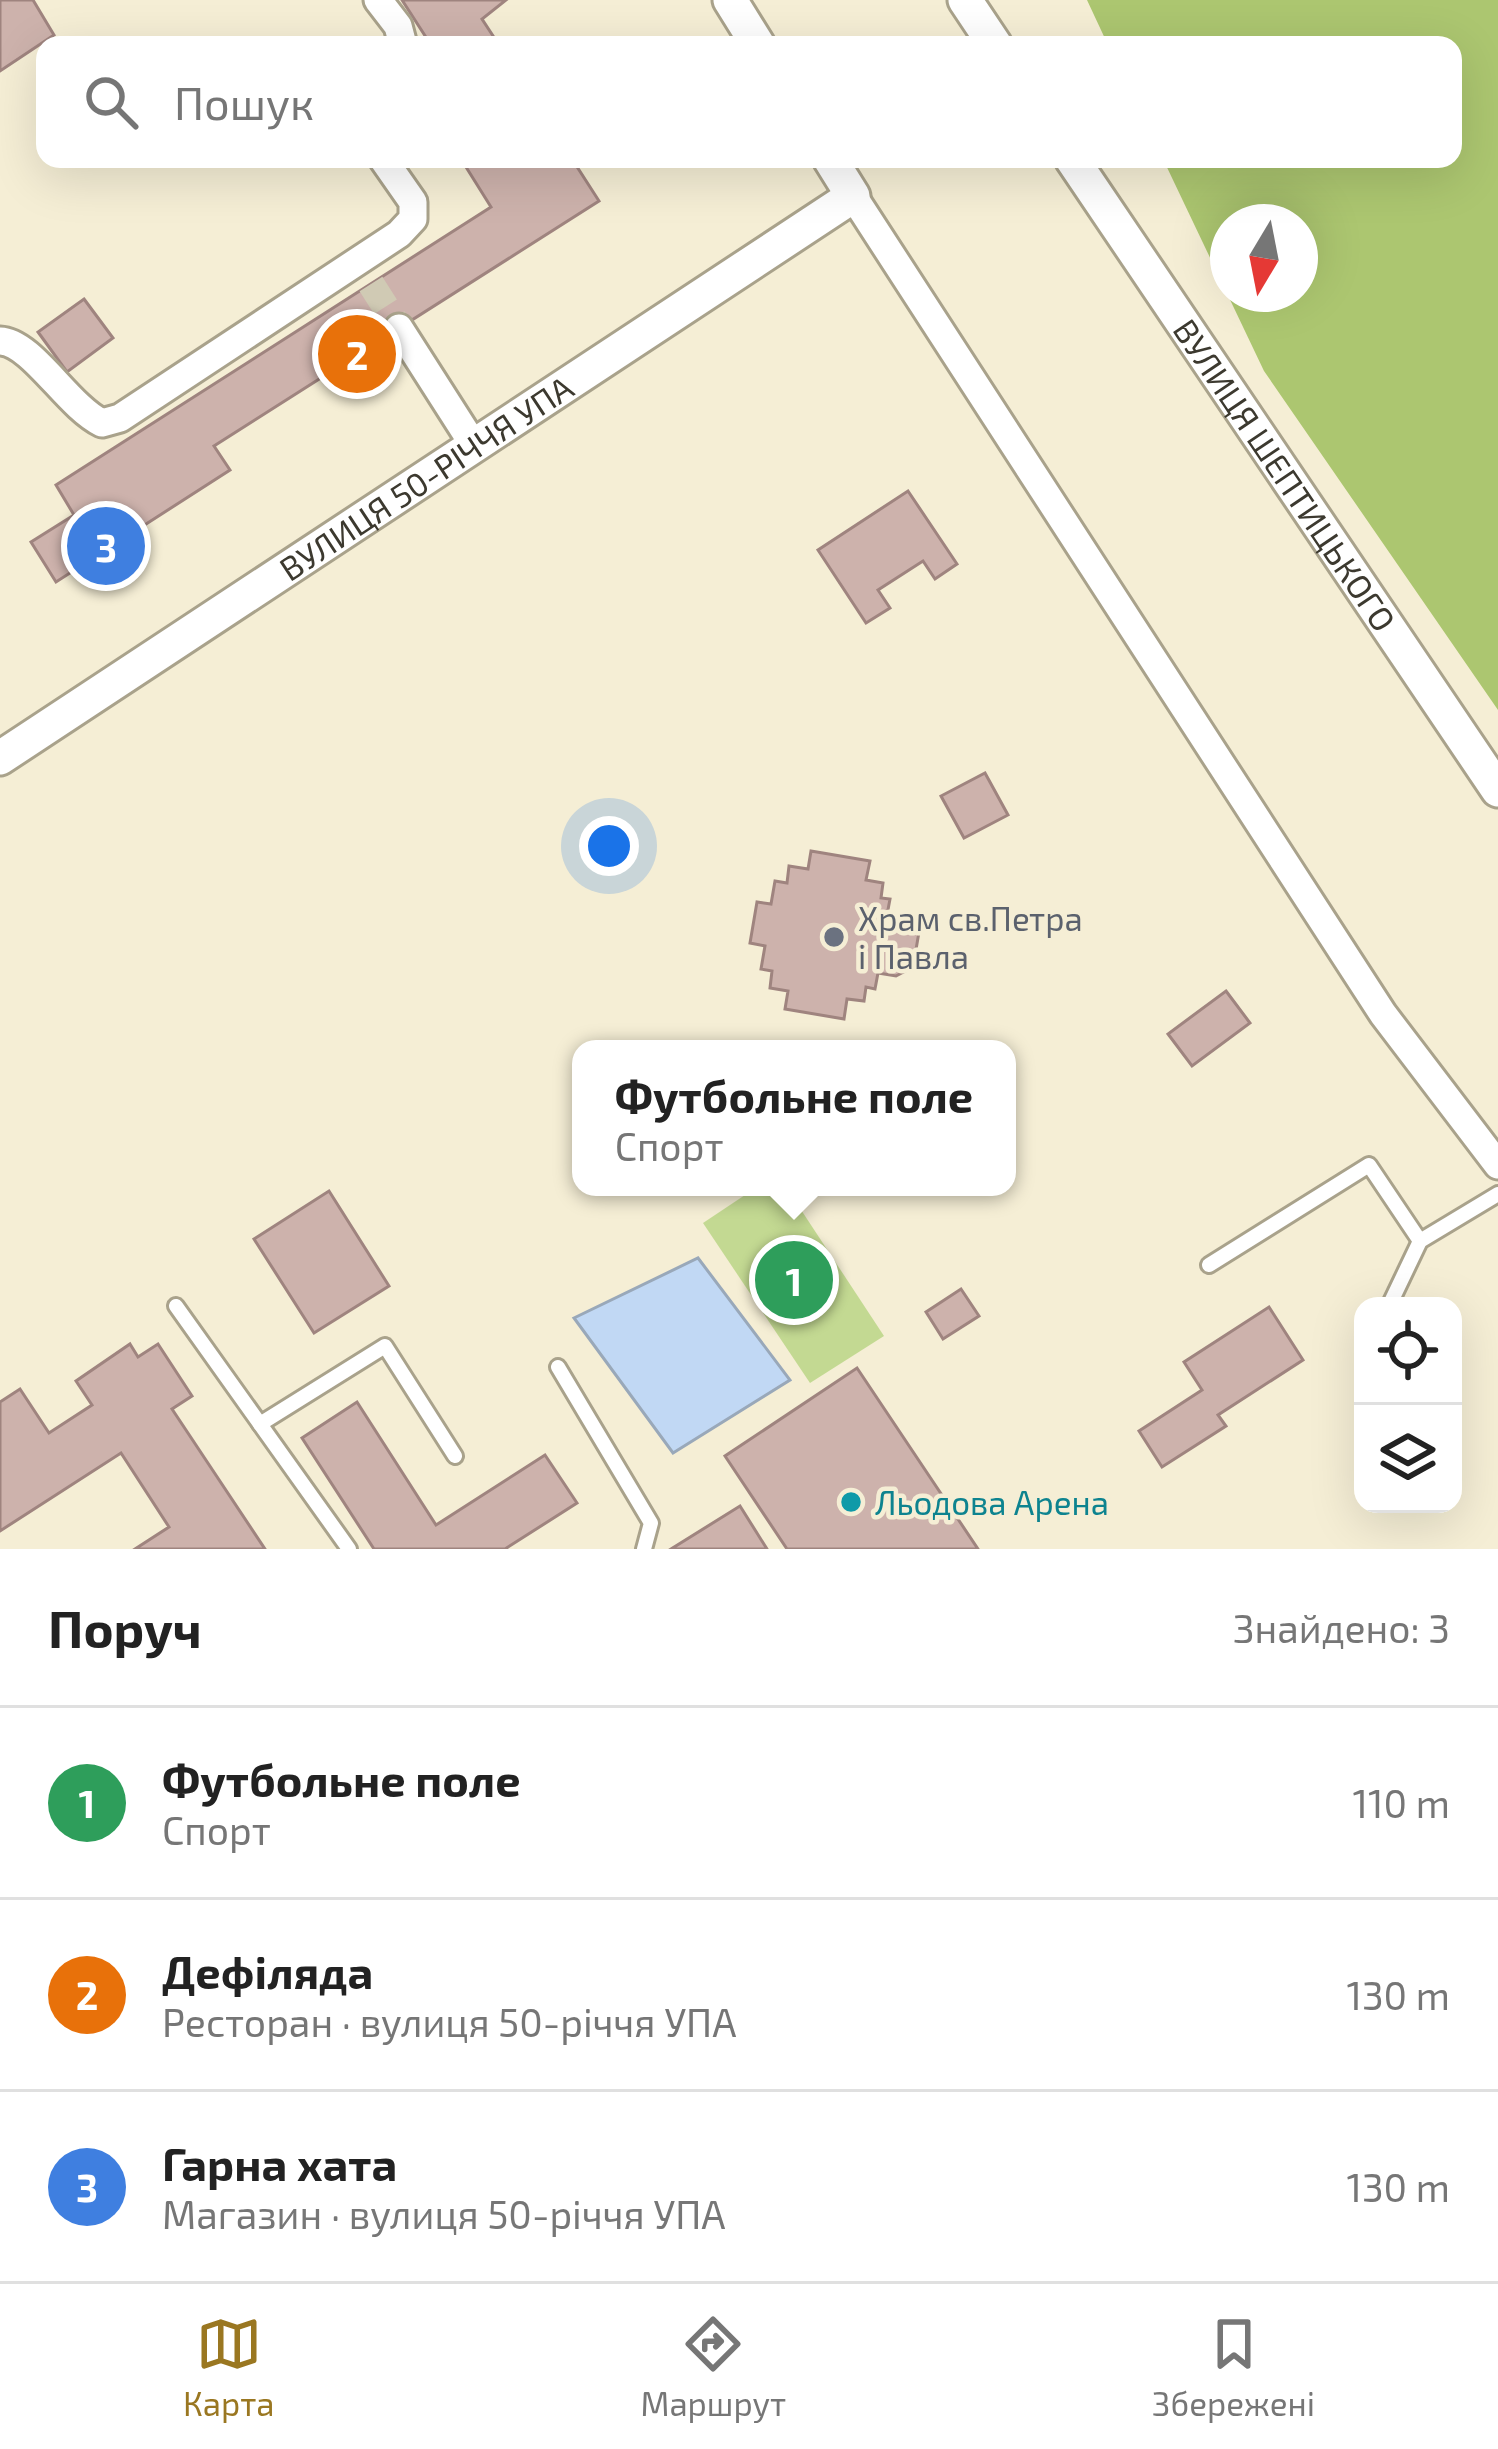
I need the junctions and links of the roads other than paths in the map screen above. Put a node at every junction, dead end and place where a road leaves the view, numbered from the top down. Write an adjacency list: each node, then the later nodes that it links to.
1 (378, 0): 4 (street)
2 (730, 0): 5 (street)
3 (964, 0): 6 (street)
4 (401, 36)
5 (752, 36)
6 (989, 36)
7 (389, 168): 12 (street)
8 (836, 168): 10 (street)
9 (1078, 168): 15 (street, ВУЛИЦЯ ШЕПТИЦЬКОГО)
10 (853, 196): 13 (street, ВУЛИЦЯ 50-РІЧЧЯ УПА); 16 (street)
11 (400, 328): 13 (street)
12 (0, 341)
13 (475, 447): 14 (street, ВУЛИЦЯ 50-РІЧЧЯ УПА)
14 (0, 758)
15 (1497, 786)
16 (1498, 1165)
17 (1498, 1194): 18 (lane)
18 (1420, 1240): 19 (lane); 20 (lane)
19 (1209, 1265)
20 (1393, 1297)
21 (176, 1306): 23 (lane)
22 (558, 1367): 26 (lane)
23 (260, 1424): 24 (lane); 25 (lane)
24 (455, 1456)
25 (349, 1549)
26 (644, 1549)

